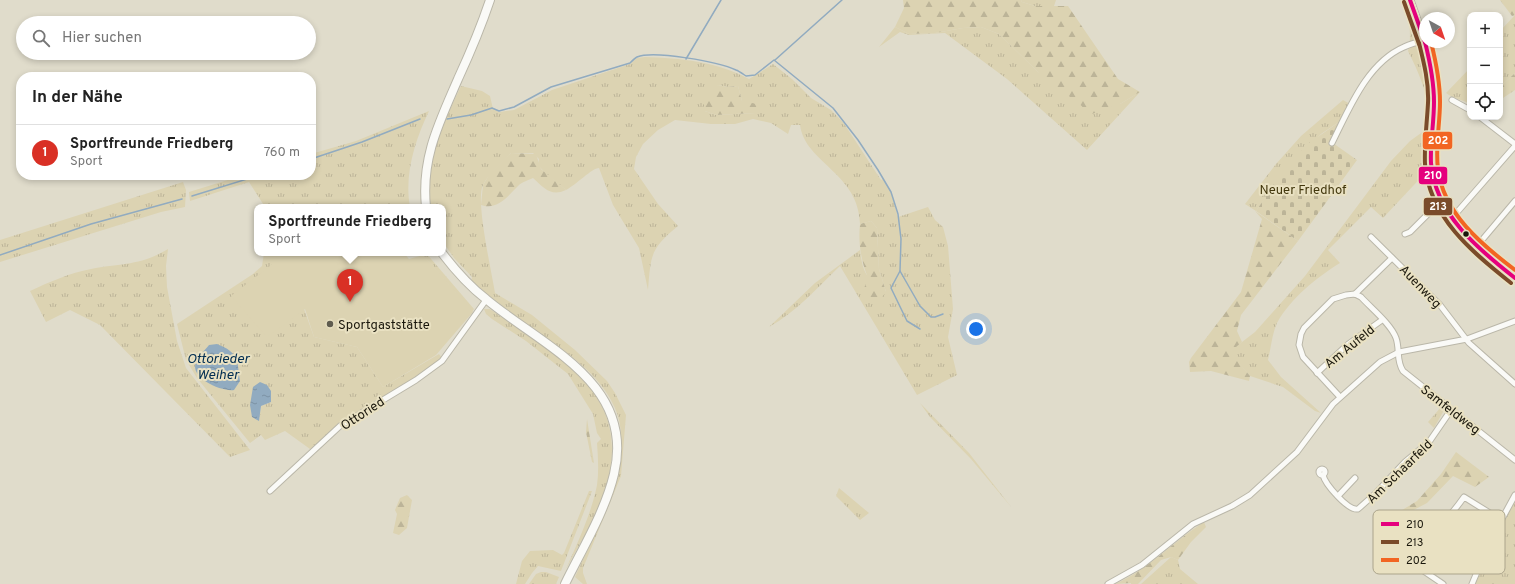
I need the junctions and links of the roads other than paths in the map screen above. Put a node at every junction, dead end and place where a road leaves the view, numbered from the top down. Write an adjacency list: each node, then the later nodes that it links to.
1 (490, 0): 13 (main road)
2 (1410, 0): 3 (main road)
3 (1419, 24)
4 (1419, 42): 9 (street)
5 (1427, 48): 11 (main road)
6 (1452, 100): 7 (street)
7 (1467, 108)
8 (1484, 120): 10 (street)
9 (1332, 143)
10 (1515, 145): 14 (street)
11 (1441, 201): 14 (main road); 15 (street)
12 (1515, 201): 17 (street)
13 (426, 204)
14 (1452, 218): 17 (main road)
15 (1405, 234)
16 (1371, 236): 19 (street, Auenweg)
17 (1476, 246): 20 (main road)
18 (444, 256): 22 (main road)
19 (1392, 258): 21 (street); 25 (street, Auenweg)
20 (1514, 275)
21 (1355, 294): 23 (street, Samfeldweg); 27 (street)
22 (486, 300): 34 (street, Ottoried); 42 (main road)
23 (1382, 320): 26 (street, Samfeldweg); 27 (street, Am Aufeld)
24 (1515, 321): 25 (street)
25 (1467, 339): 26 (street); 28 (street, Auenweg)
26 (1399, 352): 29 (street); 30 (street, Samfeldweg)
27 (1317, 373): 29 (street)
28 (1515, 384)
29 (1340, 397): 43 (street)
30 (1451, 410): 31 (street, Samfeldweg); 35 (street, Am Schaarfeld)
31 (1515, 460)
32 (1323, 475): 35 (street, Am Schaarfeld)
33 (1355, 478): 35 (street, Am Schaarfeld)
34 (270, 491)
35 (1338, 496)
36 (1515, 496): 39 (street)
37 (1455, 510): 38 (street)
38 (1485, 510)
39 (1505, 513)
40 (1428, 574): 44 (street)
41 (1477, 574): 45 (street)
42 (565, 584)
43 (1108, 584)
44 (1443, 584)
45 (1472, 584)

